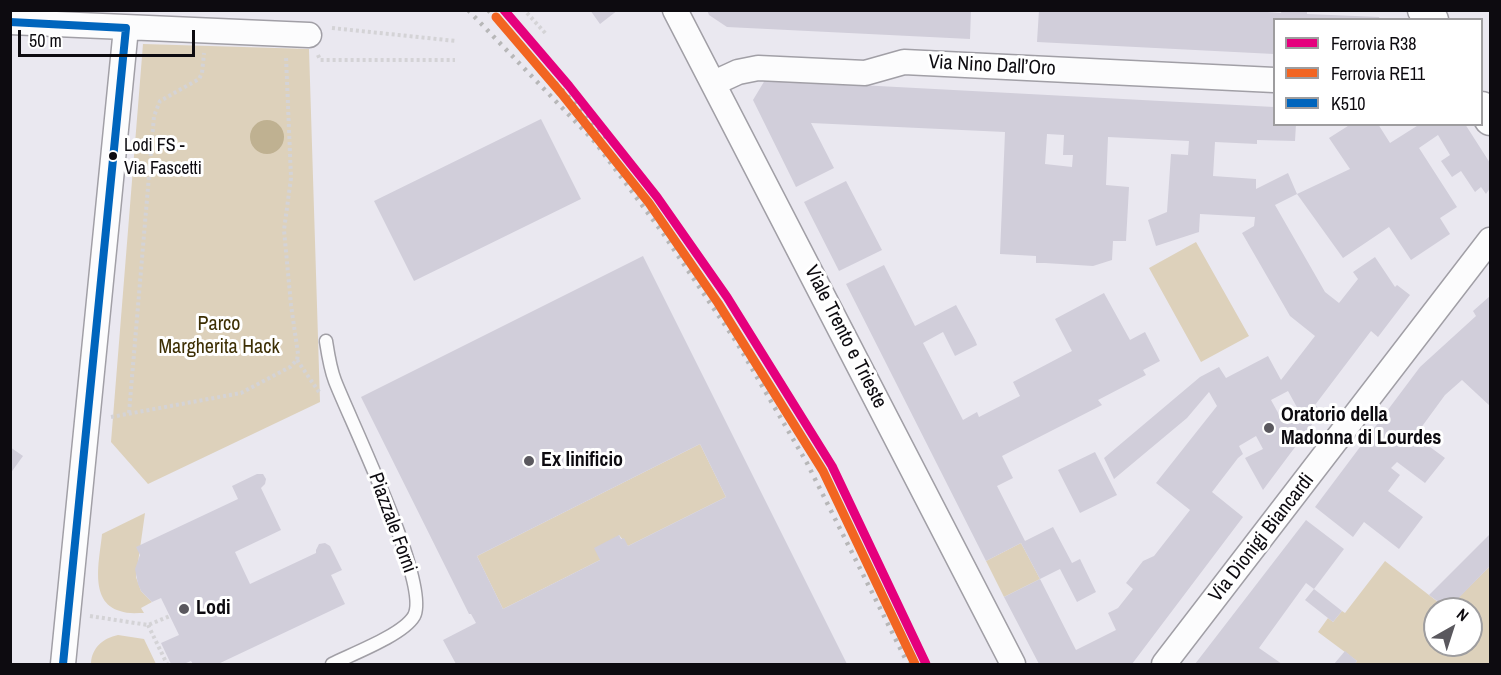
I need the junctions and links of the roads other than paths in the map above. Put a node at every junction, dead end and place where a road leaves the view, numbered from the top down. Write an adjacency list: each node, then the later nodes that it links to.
1 (675, 10): 6 (street, Viale Trento e Trieste)
2 (10, 22): 3 (street)
3 (126, 28): 4 (street); 9 (street)
4 (298, 34)
5 (1273, 80): 6 (street, Via Nino Dall’Oro)
6 (714, 83): 11 (street, Viale Trento e Trieste)
7 (1491, 240): 12 (street, Via Dionigi Biancardi)
8 (326, 341): 10 (lane, Piazzale Forni)
9 (63, 664)
10 (332, 664)
11 (1013, 664)
12 (1164, 664)

